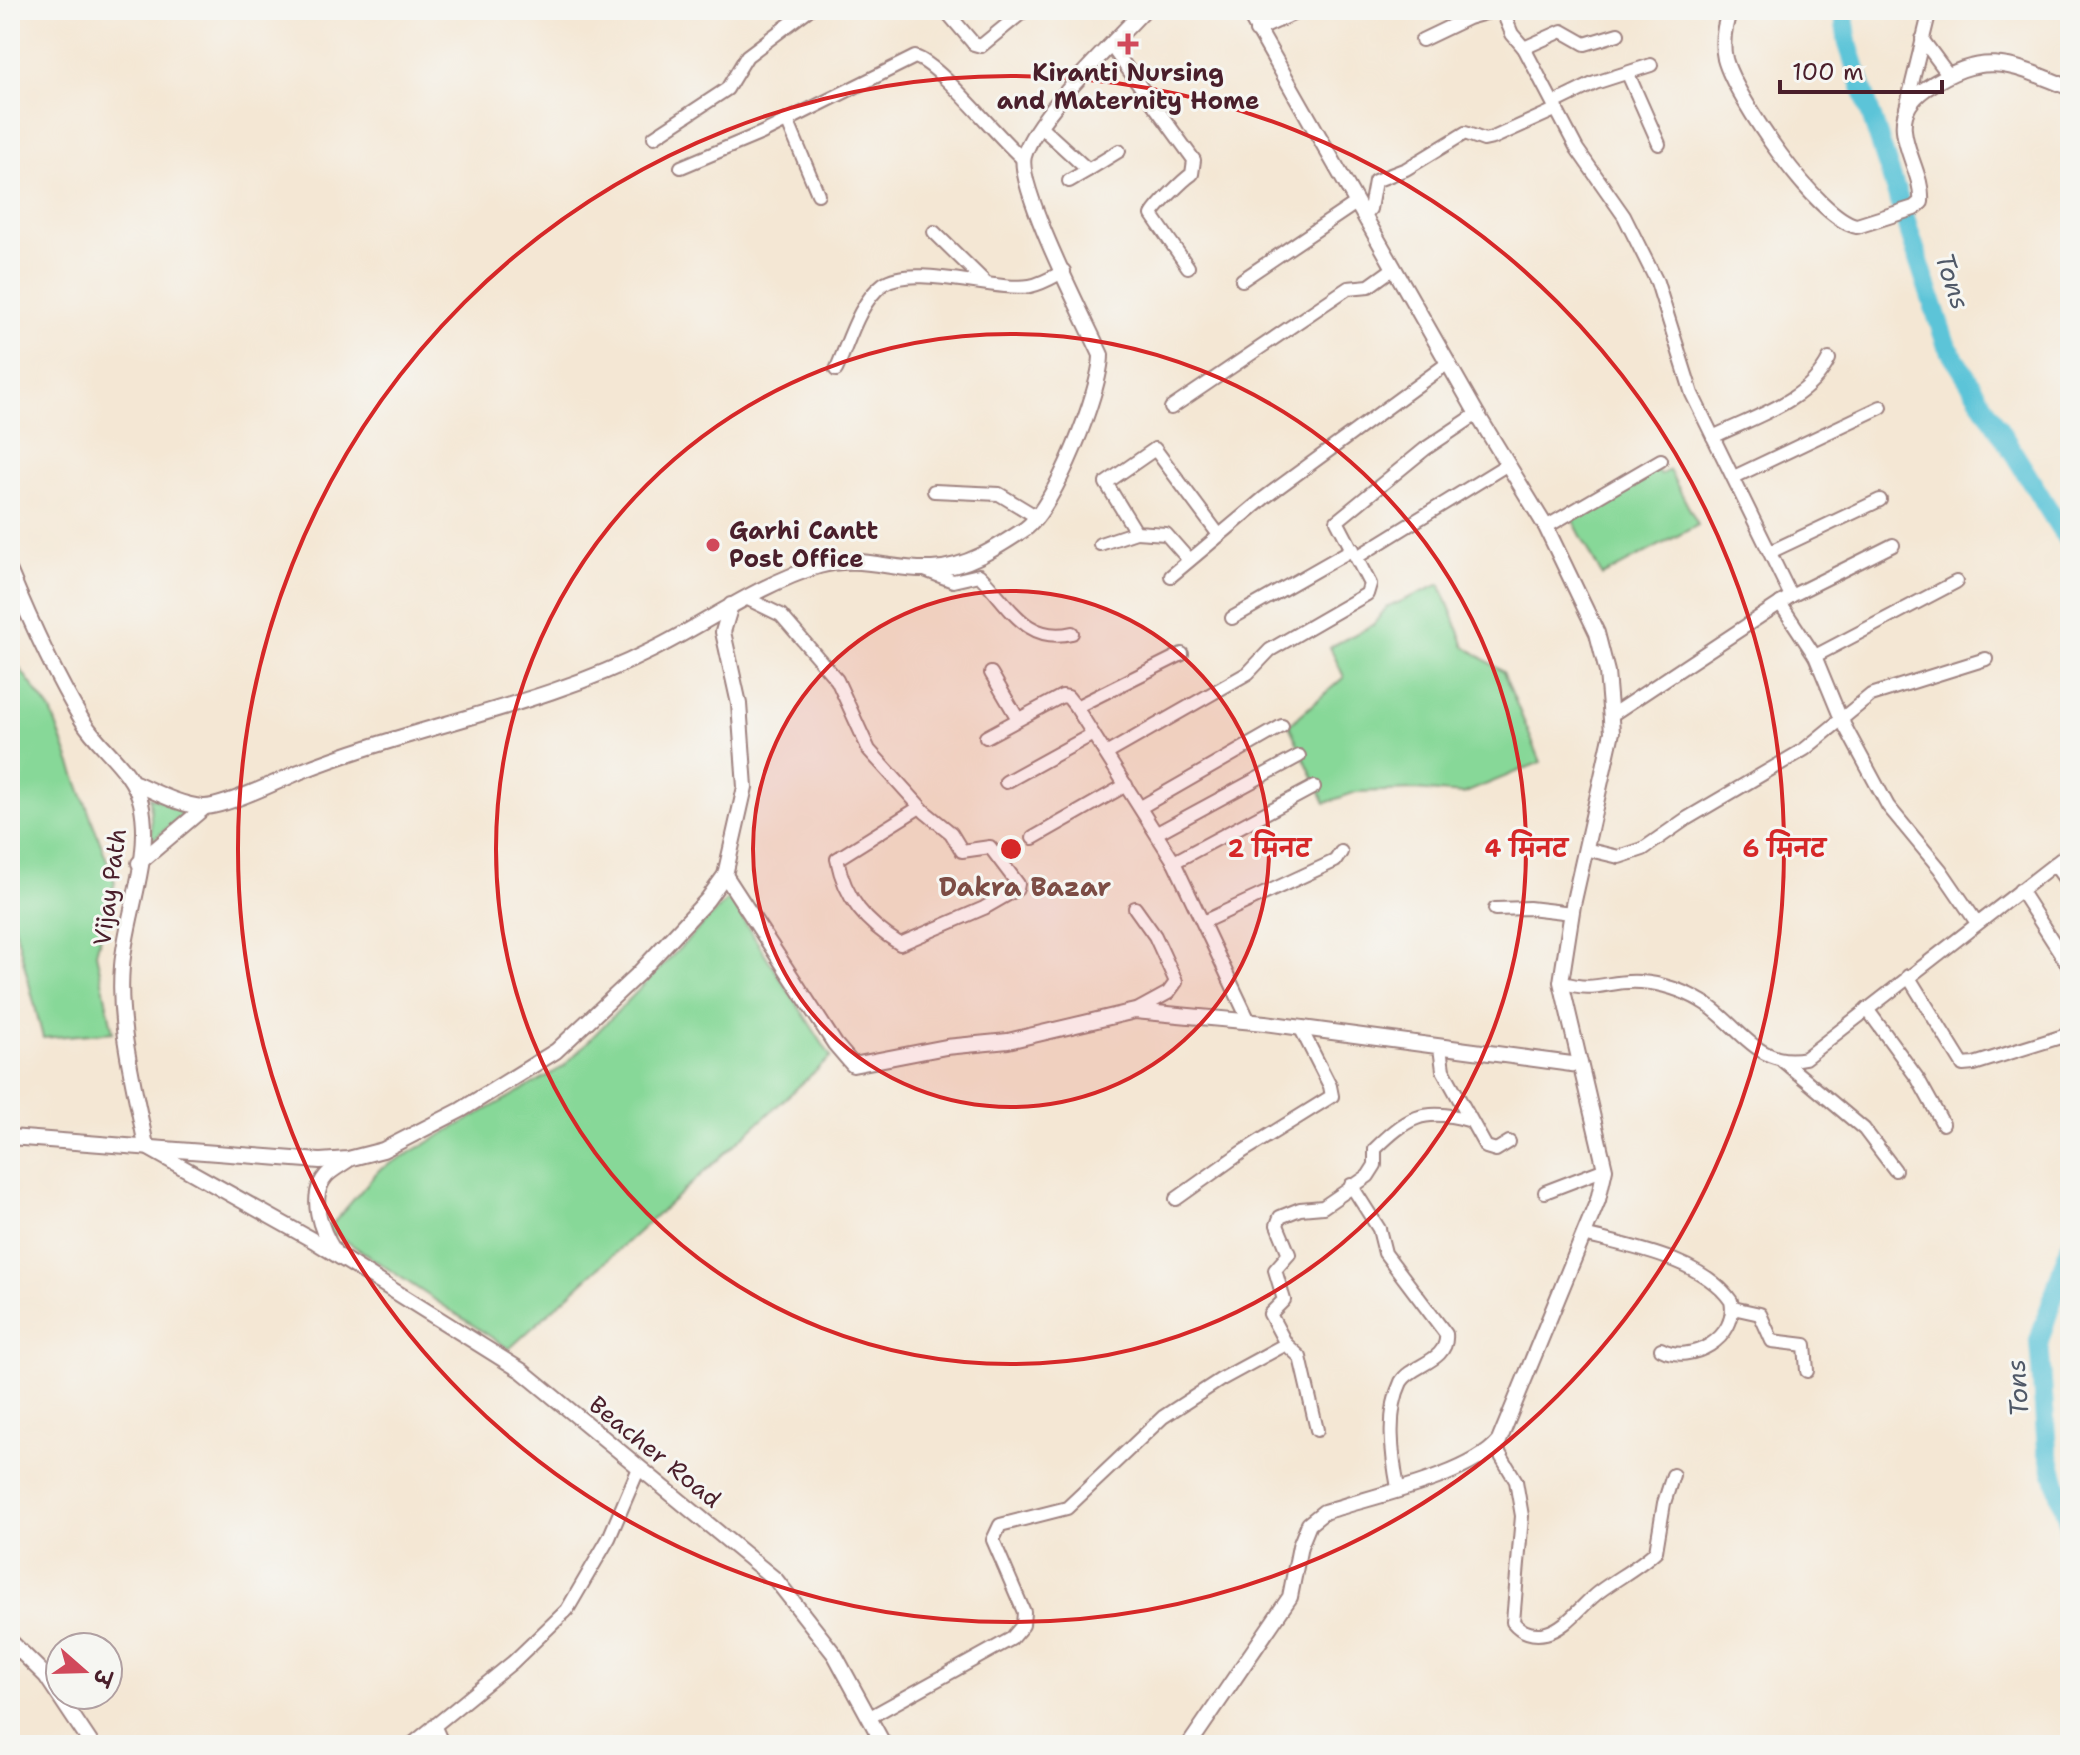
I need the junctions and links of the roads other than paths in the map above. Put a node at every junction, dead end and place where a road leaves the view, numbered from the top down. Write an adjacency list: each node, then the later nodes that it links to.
1 (808, 10): 25 (street)
2 (945, 10): 3 (street)
3 (1025, 10)
4 (1144, 10): 15 (street)
5 (1247, 10): 11 (street)
6 (1302, 10): 11 (street)
7 (1496, 10): 14 (street)
8 (1502, 10): 16 (street)
9 (1730, 10): 22 (street)
10 (1930, 10): 13 (street)
11 (1256, 31): 33 (street)
12 (1618, 34): 16 (street)
13 (1922, 39): 19 (street); 22 (street)
14 (1422, 40)
15 (1111, 46): 24 (street); 35 (street)
16 (1524, 48): 21 (street)
17 (1651, 65): 18 (street)
18 (1628, 74): 21 (street); 26 (street)
19 (1948, 74): 20 (street); 22 (street)
20 (2070, 88)
21 (1555, 106): 33 (street); 46 (street)
22 (1906, 108)
23 (787, 120): 28 (street); 29 (street); 32 (street)
24 (1040, 126): 28 (street); 30 (street)
25 (654, 137)
26 (1659, 144)
27 (1119, 151): 30 (street)
28 (1023, 159): 37 (street)
29 (681, 167)
30 (1088, 170): 31 (street)
31 (1069, 181)
32 (818, 194)
33 (1360, 209): 36 (street); 38 (street)
34 (934, 232): 39 (street)
35 (1188, 267)
36 (1394, 268): 41 (street); 44 (street)
37 (1064, 271): 39 (street); 52 (street)
38 (1242, 280)
39 (984, 281): 42 (street)
40 (1829, 359): 46 (street)
41 (1448, 363): 45 (street); 55 (street)
42 (836, 370)
43 (1881, 407): 49 (street)
44 (1171, 408)
45 (1477, 414): 48 (street); 59 (street)
46 (1713, 437): 49 (street)
47 (1661, 460): 53 (street)
48 (1508, 464): 53 (street); 59 (street)
49 (1734, 477): 58 (street)
50 (934, 491): 52 (street)
51 (1880, 500): 58 (street)
52 (1037, 517): 61 (street)
53 (1546, 527): 75 (street)
54 (1136, 532): 55 (street); 56 (street); 60 (street)
55 (1219, 535): 60 (street)
56 (1100, 544)
57 (1893, 545): 66 (street)
58 (1770, 552): 66 (street)
59 (1355, 553): 68 (street); 81 (street)
60 (1189, 560): 63 (street)
61 (919, 568): 65 (street); 69 (street)
62 (10, 572): 84 (street)
63 (1171, 576)
64 (1956, 582): 71 (street)
65 (746, 598): 67 (street); 88 (street)
66 (1786, 600): 71 (street); 75 (street)
67 (731, 605): 87 (street); 98 (street)
68 (1232, 618)
69 (1072, 633)
70 (1182, 654): 74 (street)
71 (1815, 656): 77 (street)
72 (1986, 659): 77 (street)
73 (991, 673): 76 (street)
74 (1076, 707): 76 (street); 79 (street)
75 (1613, 714): 92 (street)
76 (1018, 719): 80 (street)
77 (1841, 719): 92 (street); 105 (street)
78 (1282, 726): 89 (street)
79 (1093, 734): 81 (street); 83 (street)
80 (986, 737)
81 (1106, 754): 85 (street)
82 (1299, 756): 90 (street)
83 (1006, 782)
84 (135, 783): 87 (street); 96 (street, Vijay Path)
85 (1126, 785): 89 (street); 91 (street)
86 (1314, 787): 95 (street)
87 (205, 807): 96 (street)
88 (920, 807): 88 (street)
89 (1141, 807): 90 (street)
90 (1157, 833): 95 (street)
91 (1033, 838)
92 (1585, 849): 103 (street)
93 (1341, 852): 104 (street)
94 (2070, 852): 97 (street)
95 (1174, 862): 104 (street)
96 (139, 863): 121 (street, Vijay Path)
97 (2054, 864): 99 (street); 100 (street)
98 (725, 875): 110 (street); 122 (street)
99 (2070, 886)
100 (2020, 890): 105 (street); 106 (street)
101 (1135, 908): 110 (street)
102 (1495, 909): 103 (street)
103 (1572, 913): 108 (street)
104 (1203, 922): 111 (street)
105 (1977, 923): 107 (street)
106 (2070, 968)
107 (1908, 976): 109 (street); 113 (street)
108 (1561, 982): 115 (street); 116 (street)
109 (1867, 1009): 115 (street); 118 (street)
110 (1135, 1011): 111 (street)
111 (1249, 1021): 112 (street)
112 (1300, 1027): 114 (street); 127 (street)
113 (2070, 1034)
114 (1440, 1048): 116 (street); 117 (street)
115 (1783, 1061): 124 (street)
116 (1579, 1065): 123 (street)
117 (1468, 1120): 120 (street); 125 (street)
118 (1943, 1124)
119 (10, 1137): 121 (street)
120 (1509, 1142)
121 (146, 1146): 122 (street); 129 (street, Beacher Road)
122 (348, 1159): 129 (street)
123 (1605, 1169): 126 (street); 128 (street)
124 (1895, 1170)
125 (1351, 1185): 131 (street); 138 (street)
126 (1545, 1192)
127 (1176, 1199)
128 (1584, 1235): 130 (street); 135 (street)
129 (336, 1254): 136 (street, Beacher Road)
130 (1733, 1308): 132 (street); 133 (street)
131 (1286, 1344): 134 (street); 140 (street)
132 (1661, 1349)
133 (1807, 1371)
134 (1317, 1430)
135 (1495, 1446): 137 (street); 138 (street)
136 (639, 1468): 140 (street, Beacher Road); 141 (street)
137 (1673, 1475)
138 (1398, 1488): 146 (street)
139 (10, 1641): 143 (street)
140 (870, 1717): 145 (street, Beacher Road)
141 (434, 1725): 142 (street); 144 (street)
142 (416, 1743)
143 (92, 1745)
144 (443, 1745)
145 (884, 1745)
146 (1189, 1745)

